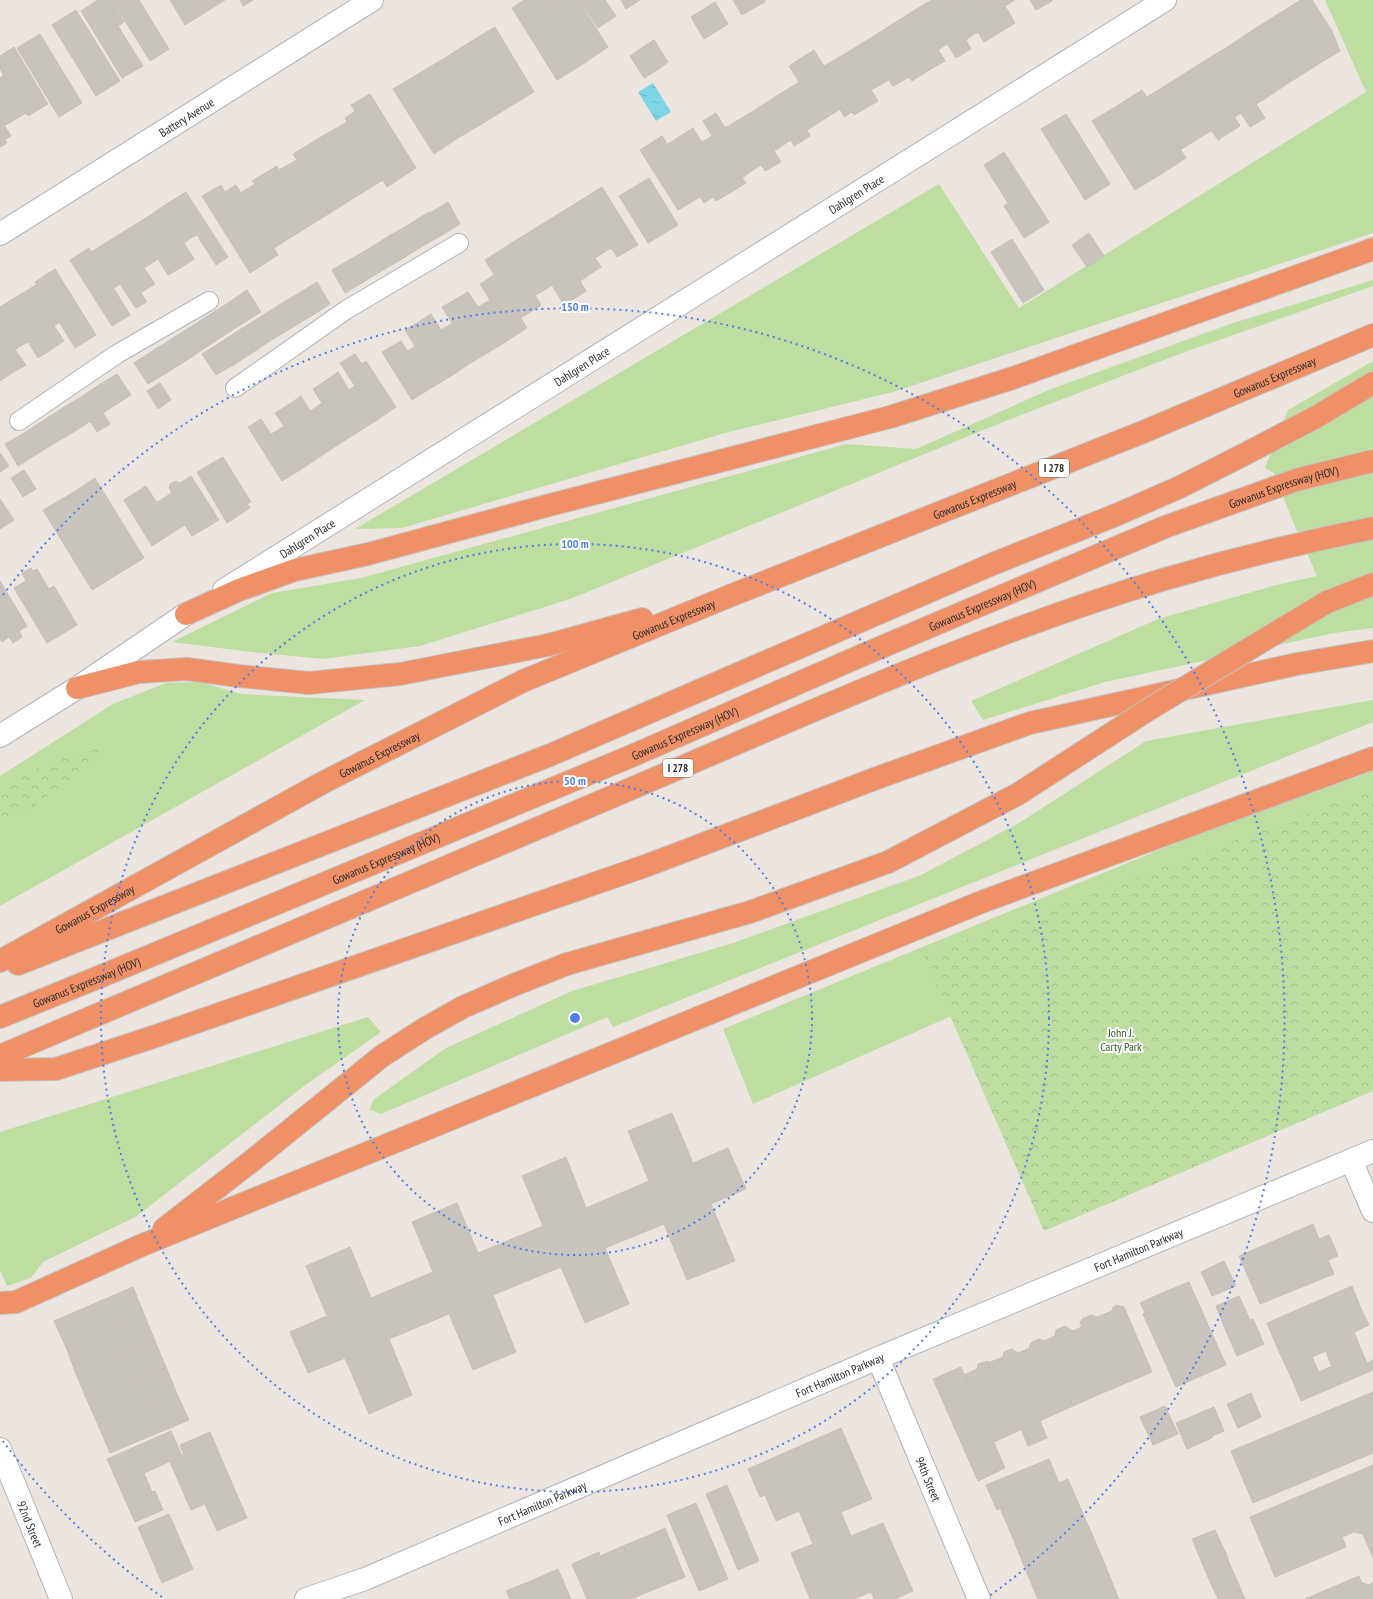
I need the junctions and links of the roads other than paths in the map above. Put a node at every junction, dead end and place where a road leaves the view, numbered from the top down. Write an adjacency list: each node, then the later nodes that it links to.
1 (372, 0): 4 (street, Battery Avenue)
2 (1165, 0): 3 (street, Dahlgren Place)
3 (1136, 8): 16 (street, Dahlgren Place)
4 (0, 234)
5 (459, 243): 10 (lane)
6 (1373, 249): 16 (highway)
7 (208, 301): 11 (lane)
8 (1373, 334): 15 (highway, Gowanus Expressway / I 278)
9 (1373, 383): 22 (highway, Gowanus Expressway)
10 (235, 388)
11 (19, 421)
12 (1373, 461): 23 (highway, Gowanus Expressway (HOV) / I 278)
13 (1373, 528): 24 (highway, I 278)
14 (1373, 584): 29 (highway, bridge)
15 (732, 595): 18 (highway); 21 (highway, Gowanus Expressway / I 278)
16 (186, 614): 18 (street, Dahlgren Place)
17 (1373, 651): 25 (highway)
18 (77, 688): 19 (street, Dahlgren Place)
19 (0, 736)
20 (1373, 758): 29 (highway)
21 (0, 961)
22 (0, 971)
23 (0, 1017)
24 (0, 1056)
25 (0, 1070)
26 (1373, 1151): 27 (street, Fort Hamilton Parkway)
27 (1352, 1160): 28 (street); 31 (street, Fort Hamilton Parkway)
28 (1373, 1211)
29 (140, 1246): 30 (highway)
30 (0, 1303)
31 (878, 1358): 34 (street, Fort Hamilton Parkway); 35 (street, 94th Street)
32 (0, 1449): 33 (street, 92nd Street)
33 (61, 1599)
34 (306, 1599)
35 (979, 1599)

